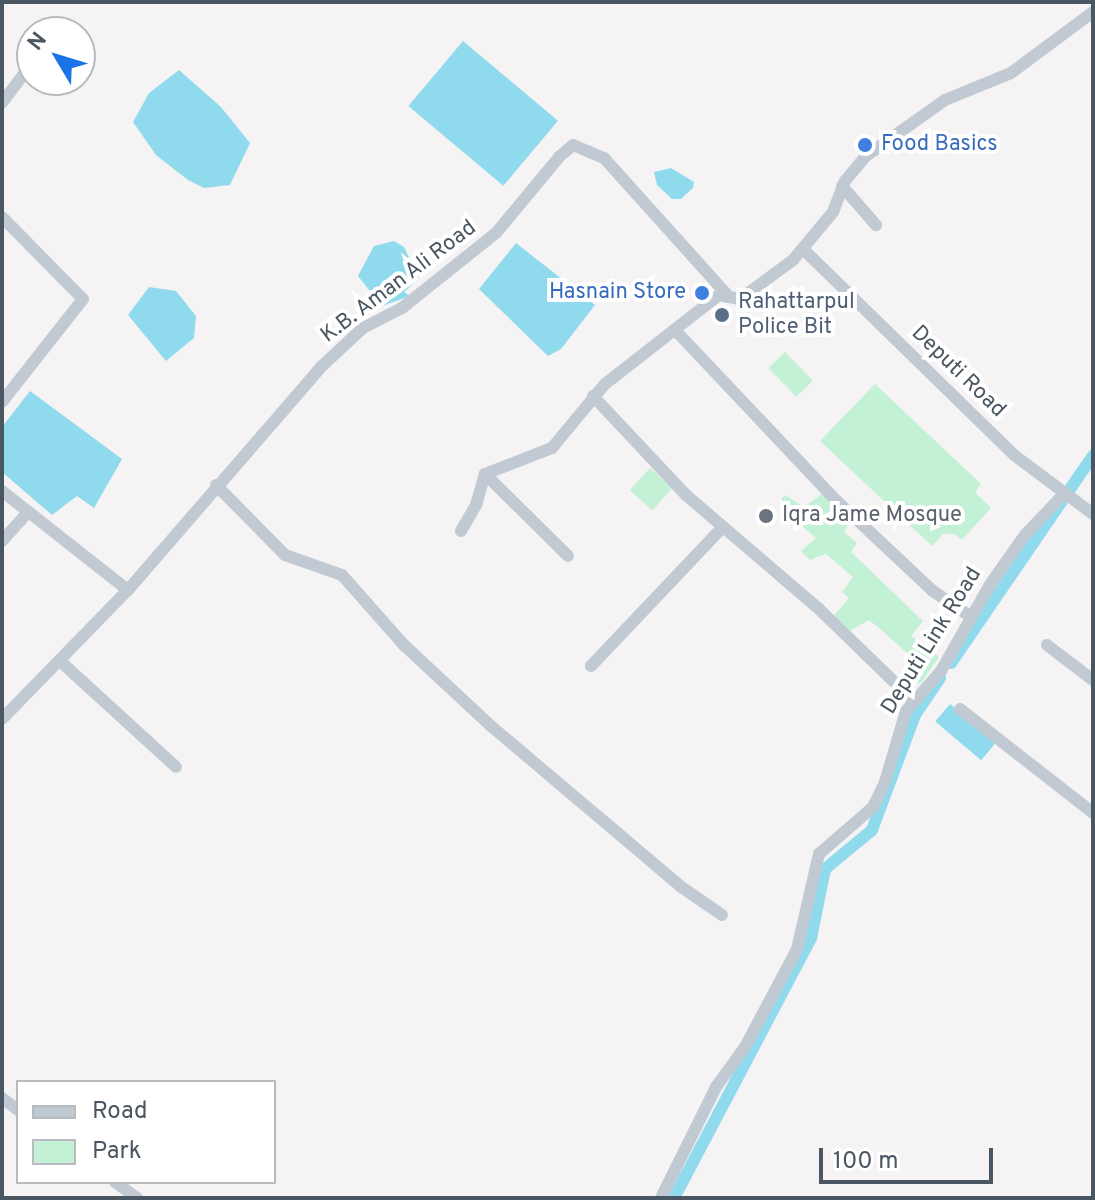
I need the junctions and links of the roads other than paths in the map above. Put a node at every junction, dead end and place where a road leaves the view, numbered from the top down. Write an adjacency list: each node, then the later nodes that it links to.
1 (1093, 12): 4 (street)
2 (16, 84): 3 (street)
3 (2, 103)
4 (842, 186): 6 (street); 7 (street)
5 (2, 217): 11 (street)
6 (876, 225)
7 (803, 249): 8 (street); 15 (street, Deputi Road)
8 (729, 297): 9 (street); 13 (street, K.B. Aman Ali Road)
9 (675, 330): 10 (street); 23 (street)
10 (593, 396): 12 (street); 18 (street)
11 (2, 402)
12 (485, 474): 19 (street); 21 (street)
13 (216, 485): 22 (street, K.B. Aman Ali Road); 33 (street)
14 (2, 491): 16 (street)
15 (1065, 493): 17 (street, Deputi Road); 23 (street, Deputi Link Road)
16 (27, 513): 20 (street); 22 (street)
17 (1093, 514)
18 (723, 527): 26 (street); 28 (street)
19 (461, 531)
20 (2, 541)
21 (568, 556)
22 (128, 590): 25 (street, K.B. Aman Ali Road)
23 (971, 617): 36 (street, Deputi Link Road)
24 (1047, 645): 27 (street)
25 (60, 661): 30 (street, K.B. Aman Ali Road); 31 (street)
26 (591, 666)
27 (1093, 680)
28 (911, 698)
29 (960, 709): 32 (street)
30 (2, 719)
31 (176, 767)
32 (1093, 813)
33 (722, 915)
34 (118, 1184): 35 (street)
35 (137, 1198)
36 (661, 1198)

